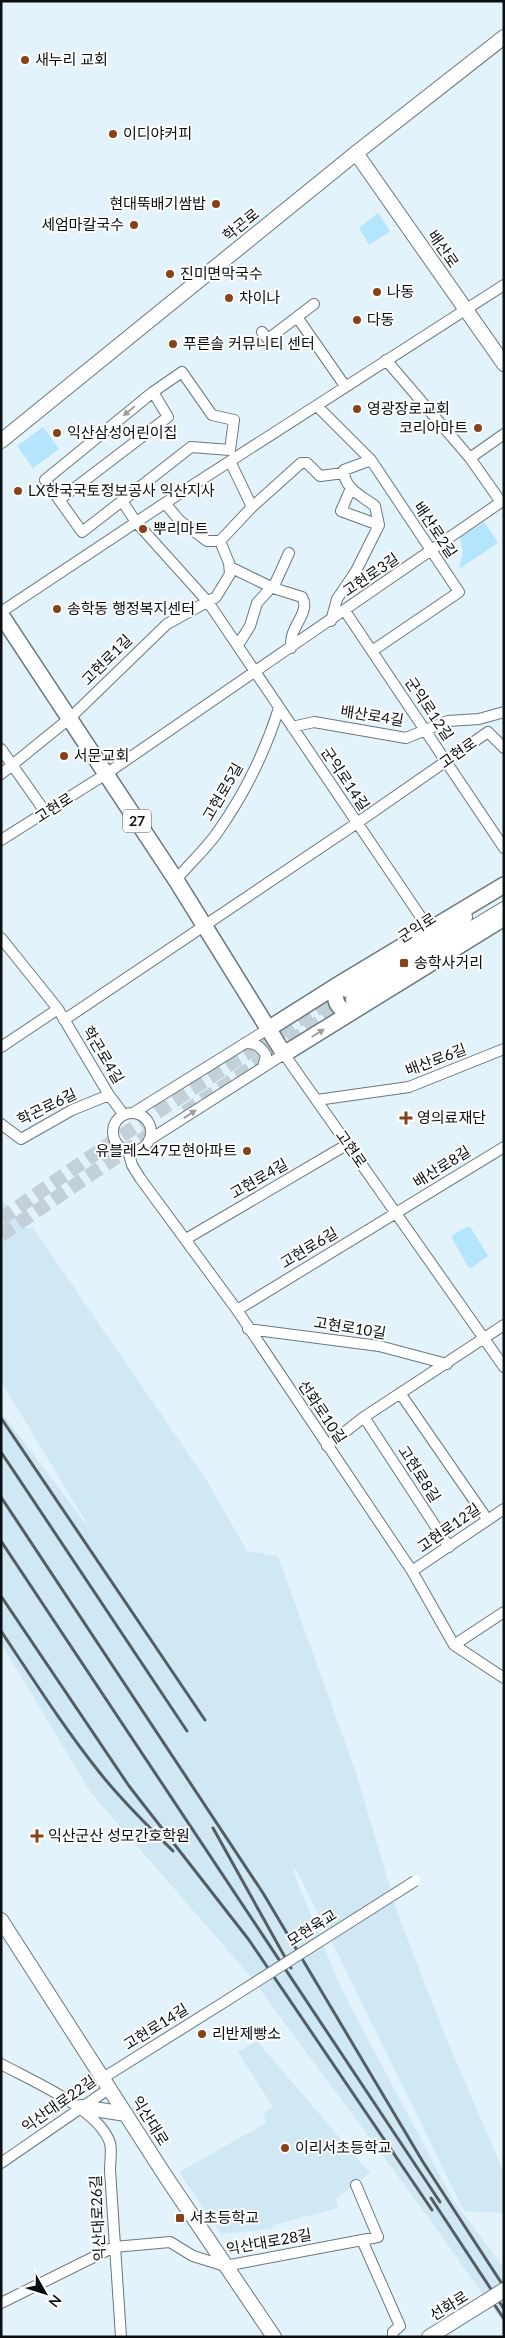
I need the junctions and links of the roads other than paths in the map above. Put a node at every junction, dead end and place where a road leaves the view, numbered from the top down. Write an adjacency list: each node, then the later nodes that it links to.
1 (504, 37): 2 (street, 학곤로)
2 (356, 153): 5 (street, 배산로); 14 (street, 학곤로)
3 (504, 285): 5 (street)
4 (314, 304): 6 (street)
5 (466, 310): 8 (street); 9 (street, 배산로)
6 (297, 317): 7 (street); 10 (street)
7 (262, 332)
8 (386, 360): 10 (street); 15 (street, 고현로3길)
9 (504, 364)
10 (345, 386): 12 (street)
11 (153, 392): 20 (street, one-way to 20); 20 (street); 21 (street)
12 (318, 406): 16 (street, 배산로2길); 17 (street)
13 (504, 434): 15 (street)
14 (1, 441)
15 (470, 458): 27 (street, 고현로3길)
16 (370, 460): 18 (street); 27 (street, 배산로2길)
17 (230, 461): 22 (street); 23 (street)
18 (344, 473): 19 (street); 23 (street)
19 (350, 488): 25 (street); 25 (street)
20 (59, 500): 21 (street)
21 (122, 501): 24 (street, 군익로14길)
22 (165, 503): 24 (street); 26 (street)
23 (252, 507): 26 (street)
24 (136, 522): 31 (street, 군익로14길); 33 (street)
25 (379, 525): 34 (street)
26 (220, 541): 29 (street)
27 (430, 552): 32 (street, 고현로3길); 37 (street, 배산로2길)
28 (289, 553): 30 (street)
29 (230, 566): 30 (street); 31 (street, 고현로1길)
30 (271, 587): 35 (street); 36 (street)
31 (208, 602): 35 (street, 군익로14길); 41 (street, 고현로1길)
32 (345, 611): 34 (street, 고현로3길); 37 (street, 군익로12길)
33 (1, 614): 41 (main road, 고현로 / 27)
34 (331, 621): 36 (street, 고현로3길)
35 (238, 645): 38 (street, 군익로14길)
36 (291, 648): 38 (street, 고현로3길)
37 (372, 651): 43 (street, 군익로12길)
38 (255, 671): 39 (street, 군익로14길); 49 (street, 고현로3길)
39 (279, 708): 42 (street, 군익로14길); 54 (street, 고현로5길)
40 (504, 712): 43 (street, 배산로4길)
41 (70, 718): 47 (street); 49 (main road, 고현로 / 27)
42 (292, 727): 43 (street, 배산로4길); 51 (street, 군익로14길)
43 (424, 730): 46 (street, 군익로12길)
44 (504, 748): 46 (street, 고현로)
45 (1, 749): 47 (street)
46 (446, 761): 51 (street, 고현로); 53 (street, 군익로12길)
47 (13, 765): 48 (street); 50 (street)
48 (1, 774)
49 (106, 774): 50 (street, 고현로); 54 (main road, 고현로 / 27)
50 (46, 813): 52 (street, 고현로)
51 (357, 823): 59 (street, 고현로); 60 (street, 군익로14길)
52 (1, 840)
53 (504, 848)
54 (176, 880): 59 (main road, 고현로 / 27)
55 (504, 885): 60 (main road)
56 (504, 893): 62 (street, 군익로)
57 (504, 909): 62 (street, 군익로)
58 (504, 918): 62 (main road)
59 (205, 926): 64 (street, 고현로); 65 (main road, 고현로 / 27)
60 (429, 929): 62 (main road)
61 (1, 938): 63 (street, 학곤로4길)
62 (347, 997): 65 (main road); 69 (main road, one-way to 62)
63 (58, 1009): 64 (street, 학곤로4길); 67 (street)
64 (64, 1020): 71 (street, 학곤로4길)
65 (268, 1029): 66 (street); 69 (main road, 고현로 / 27)
66 (245, 1043): 70 (street); 73 (street)
67 (1, 1047)
68 (504, 1049): 72 (street, 배산로6길)
69 (284, 1054): 70 (street); 72 (street, 고현로)
70 (263, 1068): 75 (street, one-way to 70)
71 (109, 1095): 73 (street, 학곤로4길); 74 (street, 학곤로6길)
72 (317, 1100): 76 (street, 고현로)
73 (129, 1114): 75 (street); 78 (street)
74 (1, 1124)
75 (149, 1140): 78 (street)
76 (348, 1144): 79 (street, 고현로); 80 (street, 고현로4길)
77 (504, 1147): 79 (street, 배산로8길)
78 (128, 1151): 80 (street, 선화로10길)
79 (396, 1213): 81 (street, 고현로6길); 84 (street, 고현로)
80 (186, 1239): 81 (street, 선화로10길)
81 (237, 1310): 83 (street, 선화로10길)
82 (504, 1326): 84 (street)
83 (248, 1329): 85 (street, 고현로10길); 89 (street, 선화로10길)
84 (485, 1339): 85 (street); 86 (street, 고현로)
85 (447, 1364): 87 (street)
86 (504, 1367)
87 (400, 1393): 88 (street); 91 (street, 고현로8길)
88 (364, 1417): 89 (street); 92 (street, 고현로8길)
89 (326, 1446): 93 (street, 선화로10길)
90 (504, 1509): 91 (street, 고현로12길)
91 (487, 1519): 92 (street, 고현로12길)
92 (449, 1547): 93 (street, 고현로12길)
93 (412, 1572): 95 (street, 선화로10길)
94 (504, 1612): 95 (street)
95 (454, 1645): 96 (street, 선화로10길)
96 (504, 1678)
97 (415, 1881): 99 (street, 모현육교, bridge)
98 (1, 1920): 101 (street, 익산대로)
99 (226, 2001): 101 (street, 고현로14길)
100 (1, 2064): 102 (street, 익산대로26길)
101 (106, 2083): 102 (street, 익산대로22길); 103 (street, 익산대로)
102 (81, 2107): 103 (street); 104 (street, 익산대로22길); 107 (street, 익산대로26길)
103 (126, 2114): 108 (street, 익산대로)
104 (1, 2163)
105 (356, 2185): 106 (street)
106 (362, 2240): 108 (street, 익산대로28길); 113 (street)
107 (114, 2247): 108 (street, 익산대로28길); 110 (street); 111 (street, 익산대로26길)
108 (225, 2266): 112 (street, 익산대로)
109 (504, 2290): 114 (street, 선화로, bridge)
110 (1, 2304)
111 (121, 2337)
112 (274, 2337)
113 (393, 2337)
114 (429, 2337)

